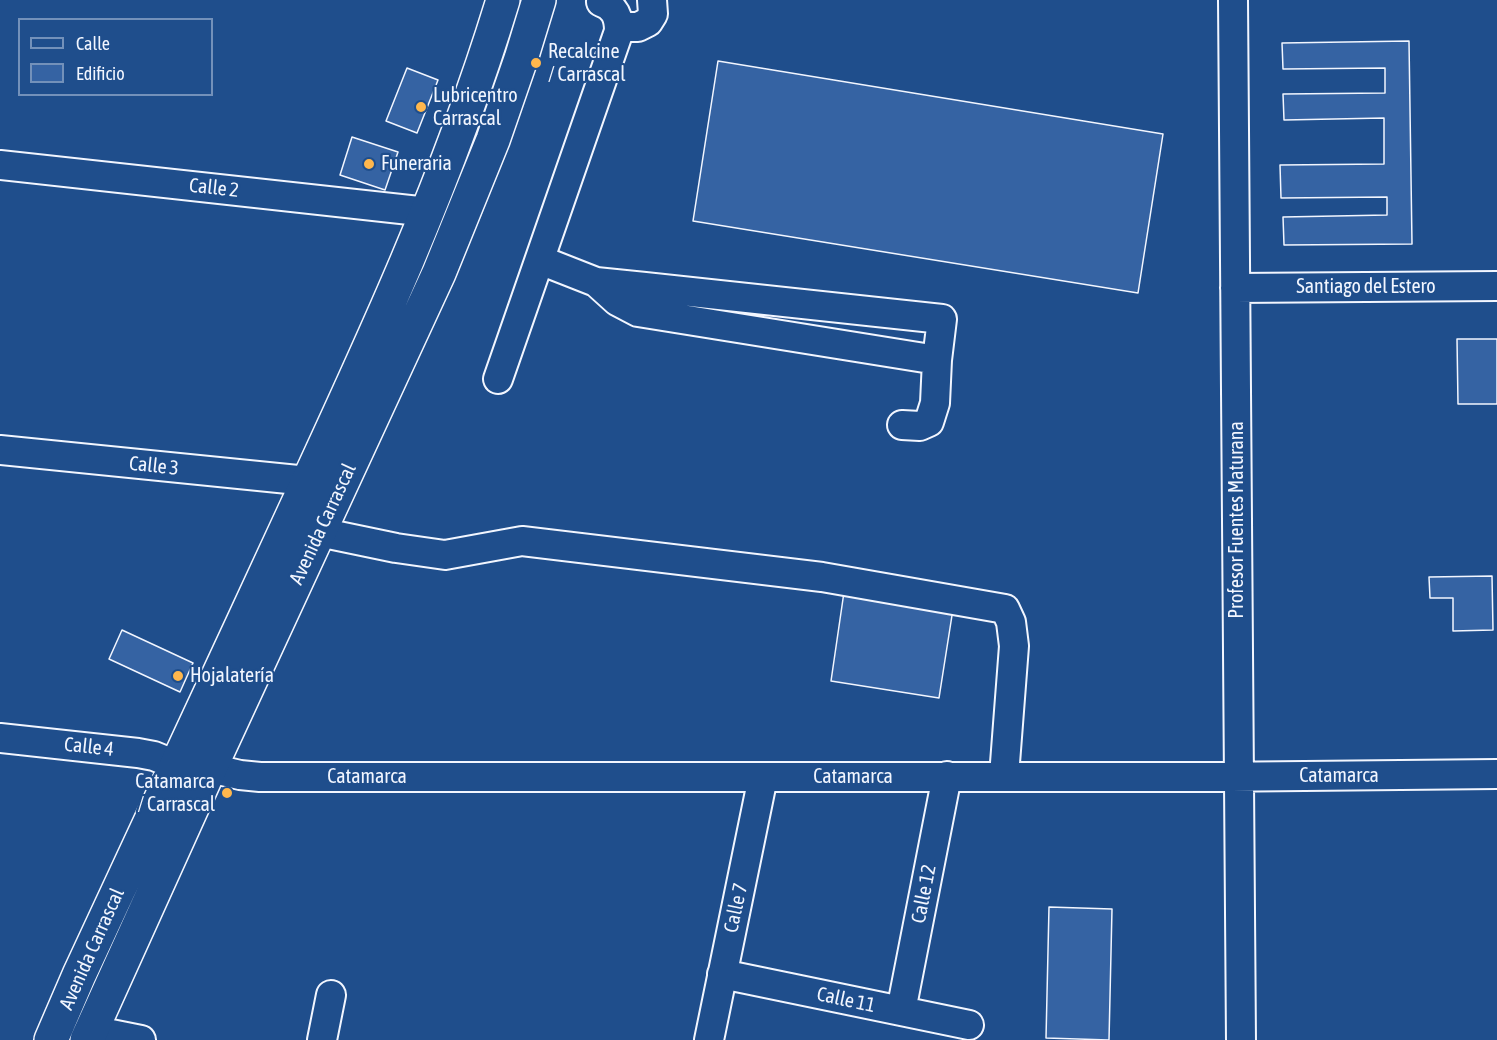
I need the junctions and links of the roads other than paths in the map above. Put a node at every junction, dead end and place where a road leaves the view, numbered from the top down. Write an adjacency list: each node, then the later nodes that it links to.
1 (503, 0): 8 (main road, Avenida Carrascal)
2 (540, 0): 18 (main road, Avenida Carrascal)
3 (652, 0): 6 (street)
4 (1233, 0): 12 (street, Profesor Fuentes Maturana)
5 (601, 2): 6 (street)
6 (620, 31): 9 (street)
7 (0, 165): 8 (street, Calle 2)
8 (428, 212): 17 (main road, Avenida Carrascal)
9 (540, 260): 10 (street); 14 (street)
10 (596, 282): 13 (street); 13 (street)
11 (1497, 286): 12 (street, Santiago del Estero)
12 (1235, 288): 26 (street, Profesor Fuentes Maturana)
13 (937, 360): 15 (street)
14 (498, 379)
15 (902, 425)
16 (0, 450): 17 (street, Calle 3)
17 (308, 482): 20 (main road, Avenida Carrascal)
18 (319, 532): 21 (main road, Avenida Carrascal); 24 (street)
19 (0, 738): 20 (street, Calle 4)
20 (176, 765): 32 (main road, Avenida Carrascal)
21 (210, 768): 25 (street, Catamarca); 31 (main road, Avenida Carrascal)
22 (1497, 774): 26 (street, Catamarca)
23 (947, 776): 24 (street, Catamarca); 25 (street, Catamarca); 29 (street, Calle 12)
24 (1004, 776): 26 (street, Catamarca)
25 (763, 777): 27 (street, Calle 7)
26 (1239, 777): 36 (street, Profesor Fuentes Maturana)
27 (722, 975): 29 (street, Calle 11); 35 (street, Calle 7)
28 (331, 995): 34 (street)
29 (901, 1011): 30 (street, Calle 11)
30 (969, 1025)
31 (89, 1035): 33 (street)
32 (51, 1040)
33 (141, 1040)
34 (322, 1040)
35 (709, 1040)
36 (1241, 1040)

